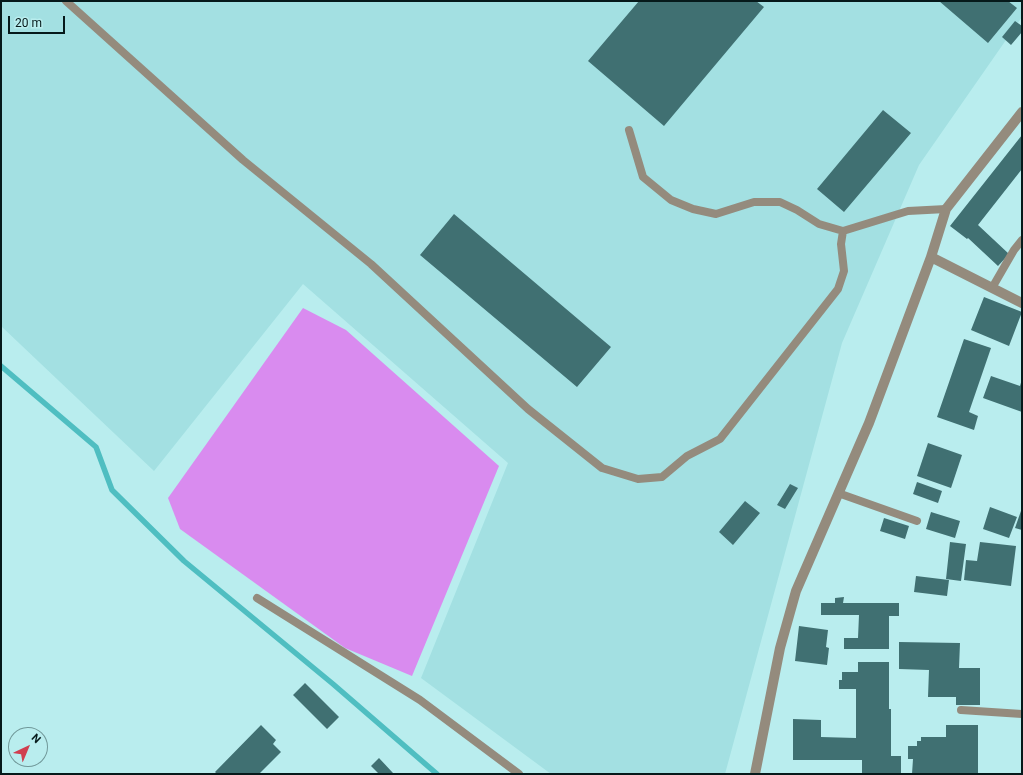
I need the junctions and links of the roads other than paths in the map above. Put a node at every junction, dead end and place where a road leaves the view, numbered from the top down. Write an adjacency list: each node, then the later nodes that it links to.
1 (66, 1): 5 (lane)
2 (1022, 112): 4 (street)
3 (629, 130): 5 (lane)
4 (946, 210): 5 (lane); 7 (street)
5 (844, 231)
6 (1022, 240): 8 (lane)
7 (931, 257): 8 (street); 10 (street)
8 (992, 288): 9 (street)
9 (1022, 303)
10 (838, 493): 11 (lane); 16 (street)
11 (917, 520)
12 (257, 598): 15 (lane)
13 (961, 710): 14 (lane)
14 (1022, 714)
15 (519, 774)
16 (755, 774)

